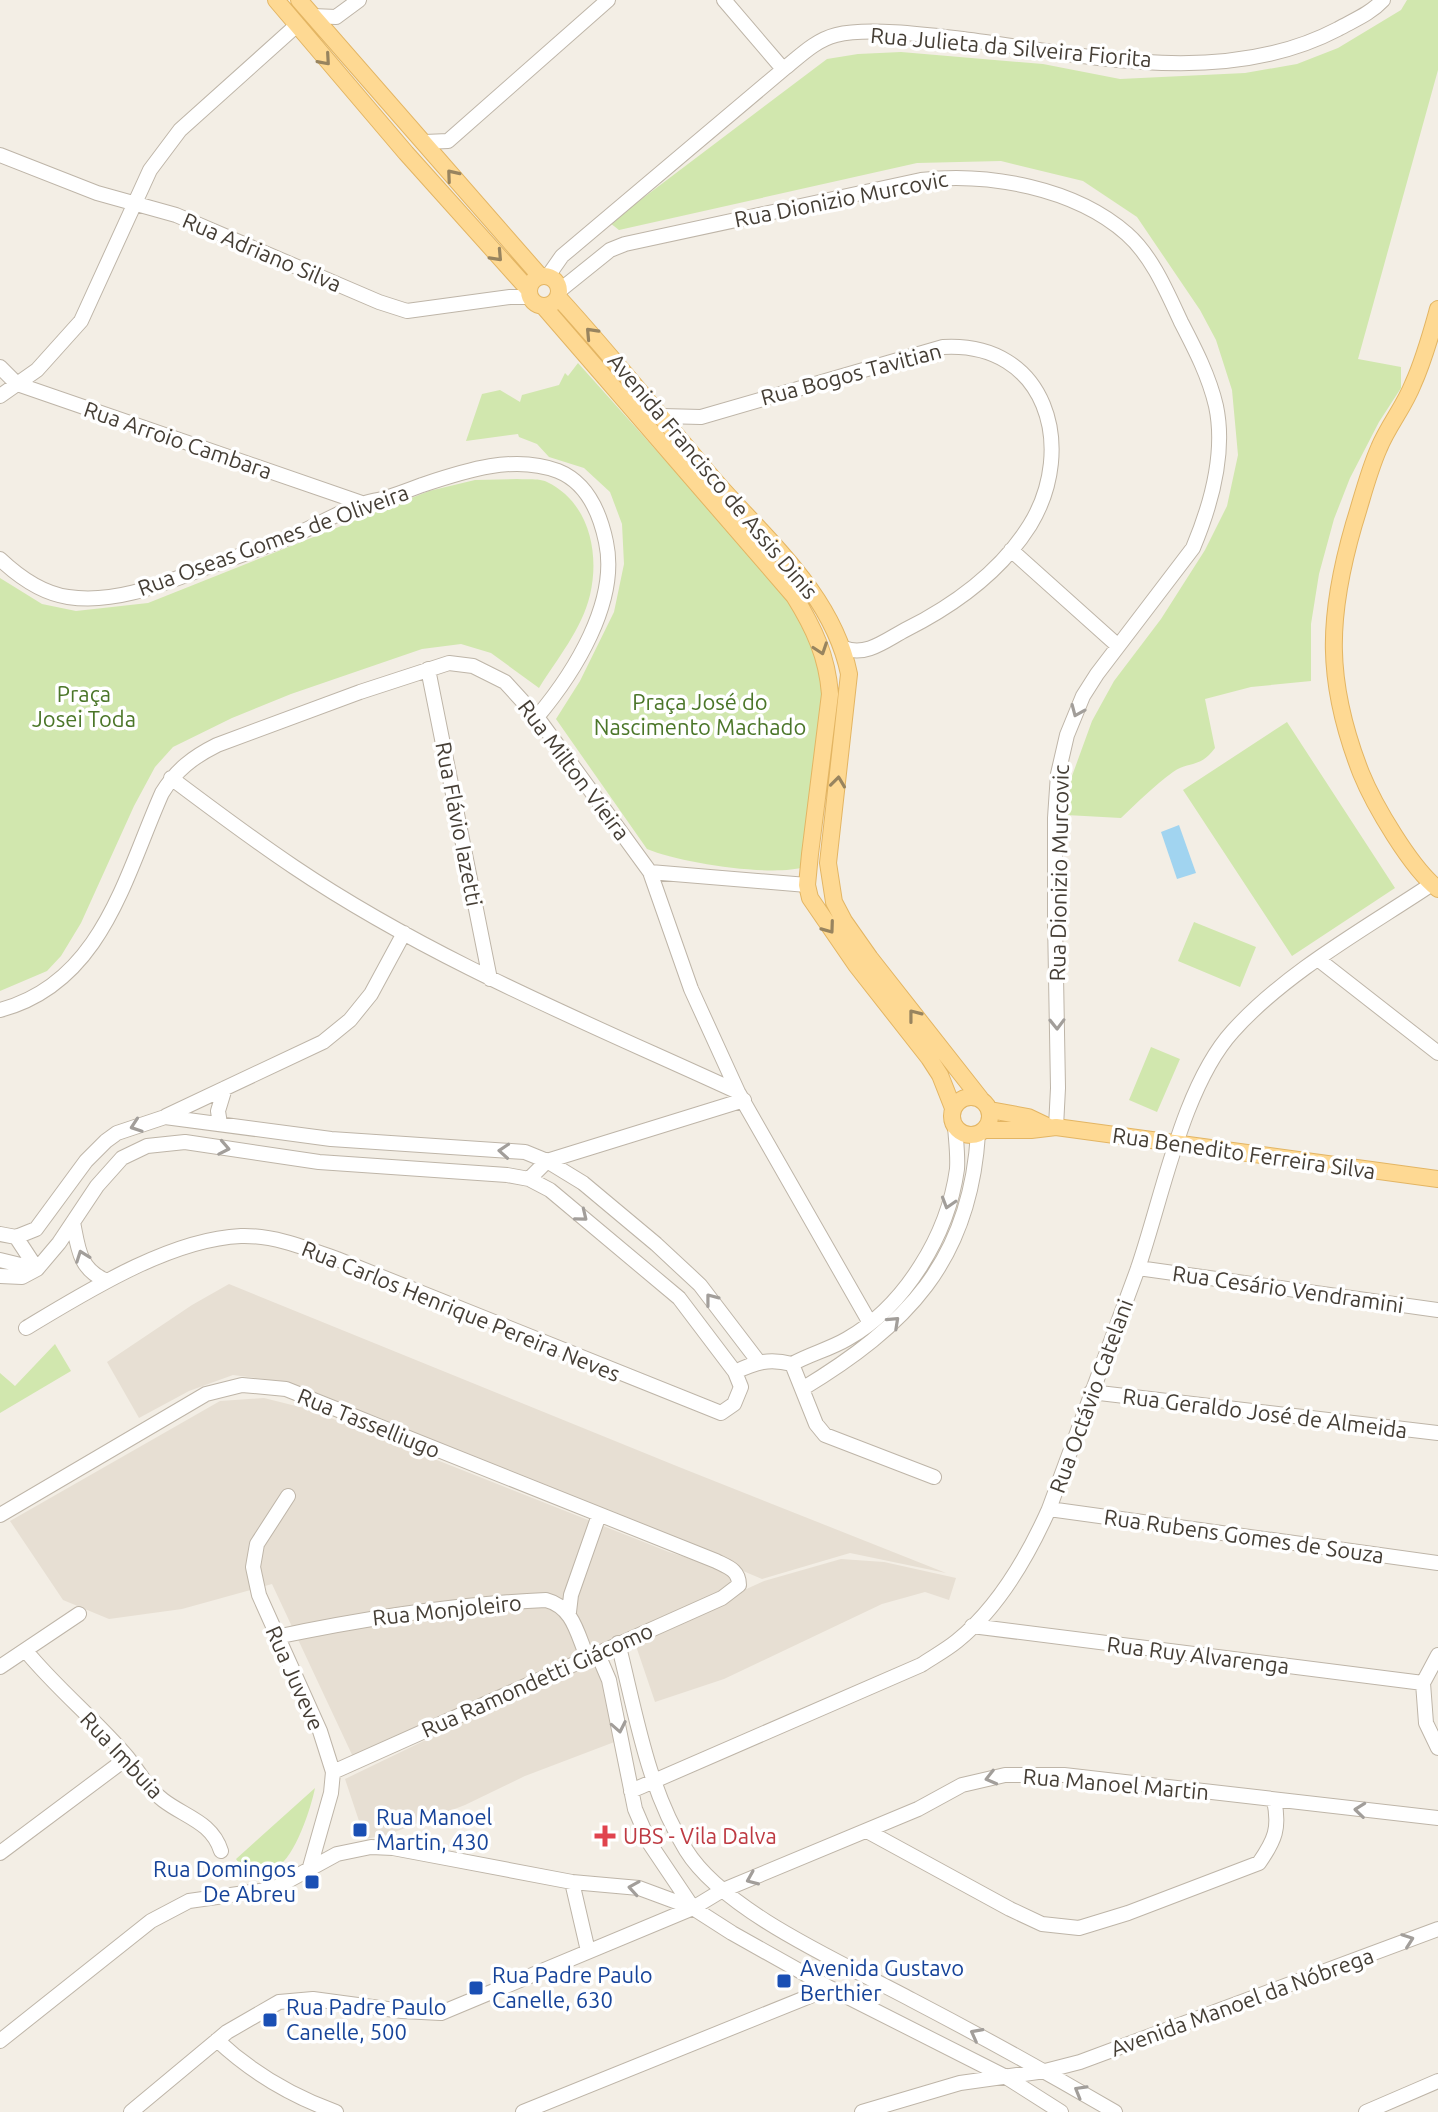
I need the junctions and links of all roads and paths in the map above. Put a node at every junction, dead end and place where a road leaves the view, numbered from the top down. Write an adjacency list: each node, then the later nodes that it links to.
1 (276, 0): 8 (main road)
2 (299, 0): 7 (main road)
3 (608, 0): 10 (street)
4 (724, 0): 9 (street)
5 (1383, 0): 9 (street, Rua Julieta da Silveira Fiorita)
6 (353, 5): 7 (street)
7 (313, 16): 10 (main road)
8 (297, 25): 12 (street); 18 (main road, one-way to 18)
9 (783, 69): 13 (street, Rua Julieta da Silveira Fiorita)
10 (425, 142): 17 (main road, one-way to 10)
11 (0, 155): 12 (street, Rua Adriano Silva)
12 (135, 204): 18 (street, Rua Adriano Silva); 24 (street)
13 (596, 226): 14 (street, Rua Julieta da Silveira Fiorita); 15 (street)
14 (573, 246): 16 (street); 17 (street, Rua Julieta da Silveira Fiorita)
15 (610, 250): 16 (street, Rua Dionizio Murcovic); 30 (street, Rua Dionizio Murcovic)
16 (589, 268): 19 (street, Rua Dionizio Murcovic)
17 (544, 276): 18 (main road); 19 (main road)
18 (528, 293): 20 (main road)
19 (559, 294): 20 (main road); 26 (main road, Avenida Francisco de Assis Dinis, one-way to 19)
20 (544, 307): 36 (main road, Avenida Francisco de Assis Dinis, one-way to 36)
21 (1438, 309): 22 (main road)
22 (1434, 340): 37 (main road)
23 (0, 367): 24 (street, Rua Arroio Cambara)
24 (17, 384): 25 (street); 27 (street, Rua Arroio Cambara)
25 (0, 396)
26 (662, 416): 28 (street, Rua Bogos Tavitian); 31 (main road, Avenida Francisco de Assis Dinis)
27 (362, 503): 29 (street, Rua Oseas Gomes de Oliveira); 33 (street, Rua Oseas Gomes de Oliveira)
28 (1011, 550): 30 (street); 31 (street, Rua Bogos Tavitian)
29 (0, 559)
30 (1117, 645): 50 (street, Rua Dionizio Murcovic, one-way to 50)
31 (844, 648): 45 (main road, Avenida Francisco de Assis Dinis, one-way to 31)
32 (428, 669): 33 (street, Rua Milton Vieira); 34 (street, Rua Milton Vieira); 40 (street, Rua Flávio Iazetti)
33 (537, 717): 35 (street, Rua Milton Vieira)
34 (171, 778): 38 (street); 41 (street, Rua Milton Vieira)
35 (650, 872): 36 (street); 44 (street, Rua Milton Vieira)
36 (807, 885): 46 (main road, one-way to 46)
37 (1435, 886): 39 (street, Rua Octávio Catelani)
38 (404, 933): 40 (street); 43 (street)
39 (1319, 960): 42 (street); 52 (street, Rua Octávio Catelani)
40 (490, 979): 44 (street)
41 (0, 1010)
42 (1438, 1053)
43 (225, 1088): 47 (street); 48 (street)
44 (741, 1096): 53 (street); 65 (street, Rua Milton Vieira)
45 (985, 1104): 46 (main road); 50 (main road, Rua Benedito Ferreira Silva); 51 (main road)
46 (953, 1108): 49 (main road)
47 (165, 1117): 48 (street); 58 (street, one-way to 58)
48 (220, 1124): 53 (street, one-way to 48)
49 (955, 1126): 51 (main road); 65 (street, one-way to 65)
50 (1053, 1127): 51 (main road, Rua Benedito Ferreira Silva); 52 (main road, Rua Benedito Ferreira Silva)
51 (981, 1132): 70 (street, one-way to 51)
52 (1178, 1142): 55 (main road, Rua Benedito Ferreira Silva); 60 (street, Rua Octávio Catelani)
53 (547, 1161): 54 (street); 68 (street, one-way to 53)
54 (529, 1179): 56 (street, one-way to 54); 71 (street, one-way to 71)
55 (1438, 1179)
56 (73, 1222): 61 (street); 63 (street, one-way to 56)
57 (0, 1234): 58 (street)
58 (16, 1237): 61 (street)
59 (0, 1260): 61 (street)
60 (1138, 1268): 64 (street, Rua Cesário Vendramini); 73 (street, Rua Octávio Catelani)
61 (37, 1269): 62 (street)
62 (0, 1276)
63 (105, 1280): 66 (street, Rua Carlos Henrique Pereira Neves); 71 (street, Rua Carlos Henrique Pereira Neves)
64 (1438, 1310)
65 (870, 1323): 67 (street)
66 (26, 1328)
67 (824, 1350): 69 (street); 70 (street)
68 (758, 1361): 69 (street); 71 (street)
69 (792, 1364): 72 (street)
70 (833, 1370): 72 (street)
71 (735, 1372)
72 (802, 1389): 75 (street)
73 (1091, 1392): 74 (street, Rua Geraldo José de Almeida); 77 (street, Rua Octávio Catelani)
74 (1438, 1433)
75 (934, 1477)
76 (288, 1496): 85 (street, Rua Juveve)
77 (1049, 1509): 80 (street, Rua Rubens Gomes de Souza); 84 (street, Rua Octávio Catelani)
78 (0, 1515): 79 (street, Rua Tasselliugo)
79 (599, 1515): 81 (street, Rua Tasselliugo); 82 (street)
80 (1438, 1563)
81 (739, 1585): 86 (street, Rua Ramondetti Giácomo)
82 (569, 1612): 85 (street, Rua Monjoleiro); 88 (street)
83 (79, 1614): 87 (street)
84 (972, 1626): 91 (street, Rua Ruy Alvarenga); 95 (street, Rua Octávio Catelani)
85 (276, 1637): 94 (street, Rua Juveve)
86 (618, 1643): 88 (street, Rua Ramondetti Giácomo); 95 (street)
87 (26, 1651): 90 (street); 93 (street, Rua Imbuia)
88 (592, 1654): 94 (street, Rua Ramondetti Giácomo); 96 (street, one-way to 96)
89 (1438, 1655): 91 (street)
90 (3, 1663)
91 (1423, 1683): 92 (street)
92 (1438, 1748)
93 (127, 1758): 100 (street, Rua Imbuia); 101 (street)
94 (333, 1772): 102 (street, Rua Juveve)
95 (654, 1783): 96 (street, Rua Octávio Catelani); 104 (street)
96 (631, 1791): 105 (street)
97 (1274, 1800): 98 (street, Rua Manoel Martin, one-way to 97); 99 (street, Rua Manoel Martin, one-way to 99); 99 (street)
98 (1438, 1818)
99 (867, 1831): 104 (street, Rua Manoel Martin, one-way to 104)
100 (221, 1851)
101 (0, 1853)
102 (310, 1867): 103 (street); 110 (street)
103 (572, 1882): 105 (street, one-way to 103); 107 (street)
104 (721, 1891): 105 (street, Rua Manoel Martin); 112 (street, one-way to 104)
105 (693, 1908): 107 (street, Rua Manoel Martin); 108 (street)
106 (1438, 1929): 112 (street, Avenida Manoel da Nóbrega, one-way to 106)
107 (588, 1951): 109 (street, Rua Manoel Martin)
108 (830, 1988): 111 (street); 118 (street)
109 (217, 2040): 116 (street, Rua Manoel Martin); 117 (street)
110 (0, 2041)
111 (968, 2059): 113 (street); 115 (street)
112 (1045, 2071): 113 (street, Avenida Manoel da Nóbrega); 121 (street, one-way to 112)
113 (1006, 2077): 115 (street, Avenida Manoel da Nóbrega); 120 (street)
114 (1438, 2081): 122 (street)
115 (960, 2083): 119 (street, Avenida Manoel da Nóbrega)
116 (131, 2112)
117 (336, 2112)
118 (523, 2112)
119 (862, 2112)
120 (1061, 2112)
121 (1115, 2112)
122 (1366, 2112)

